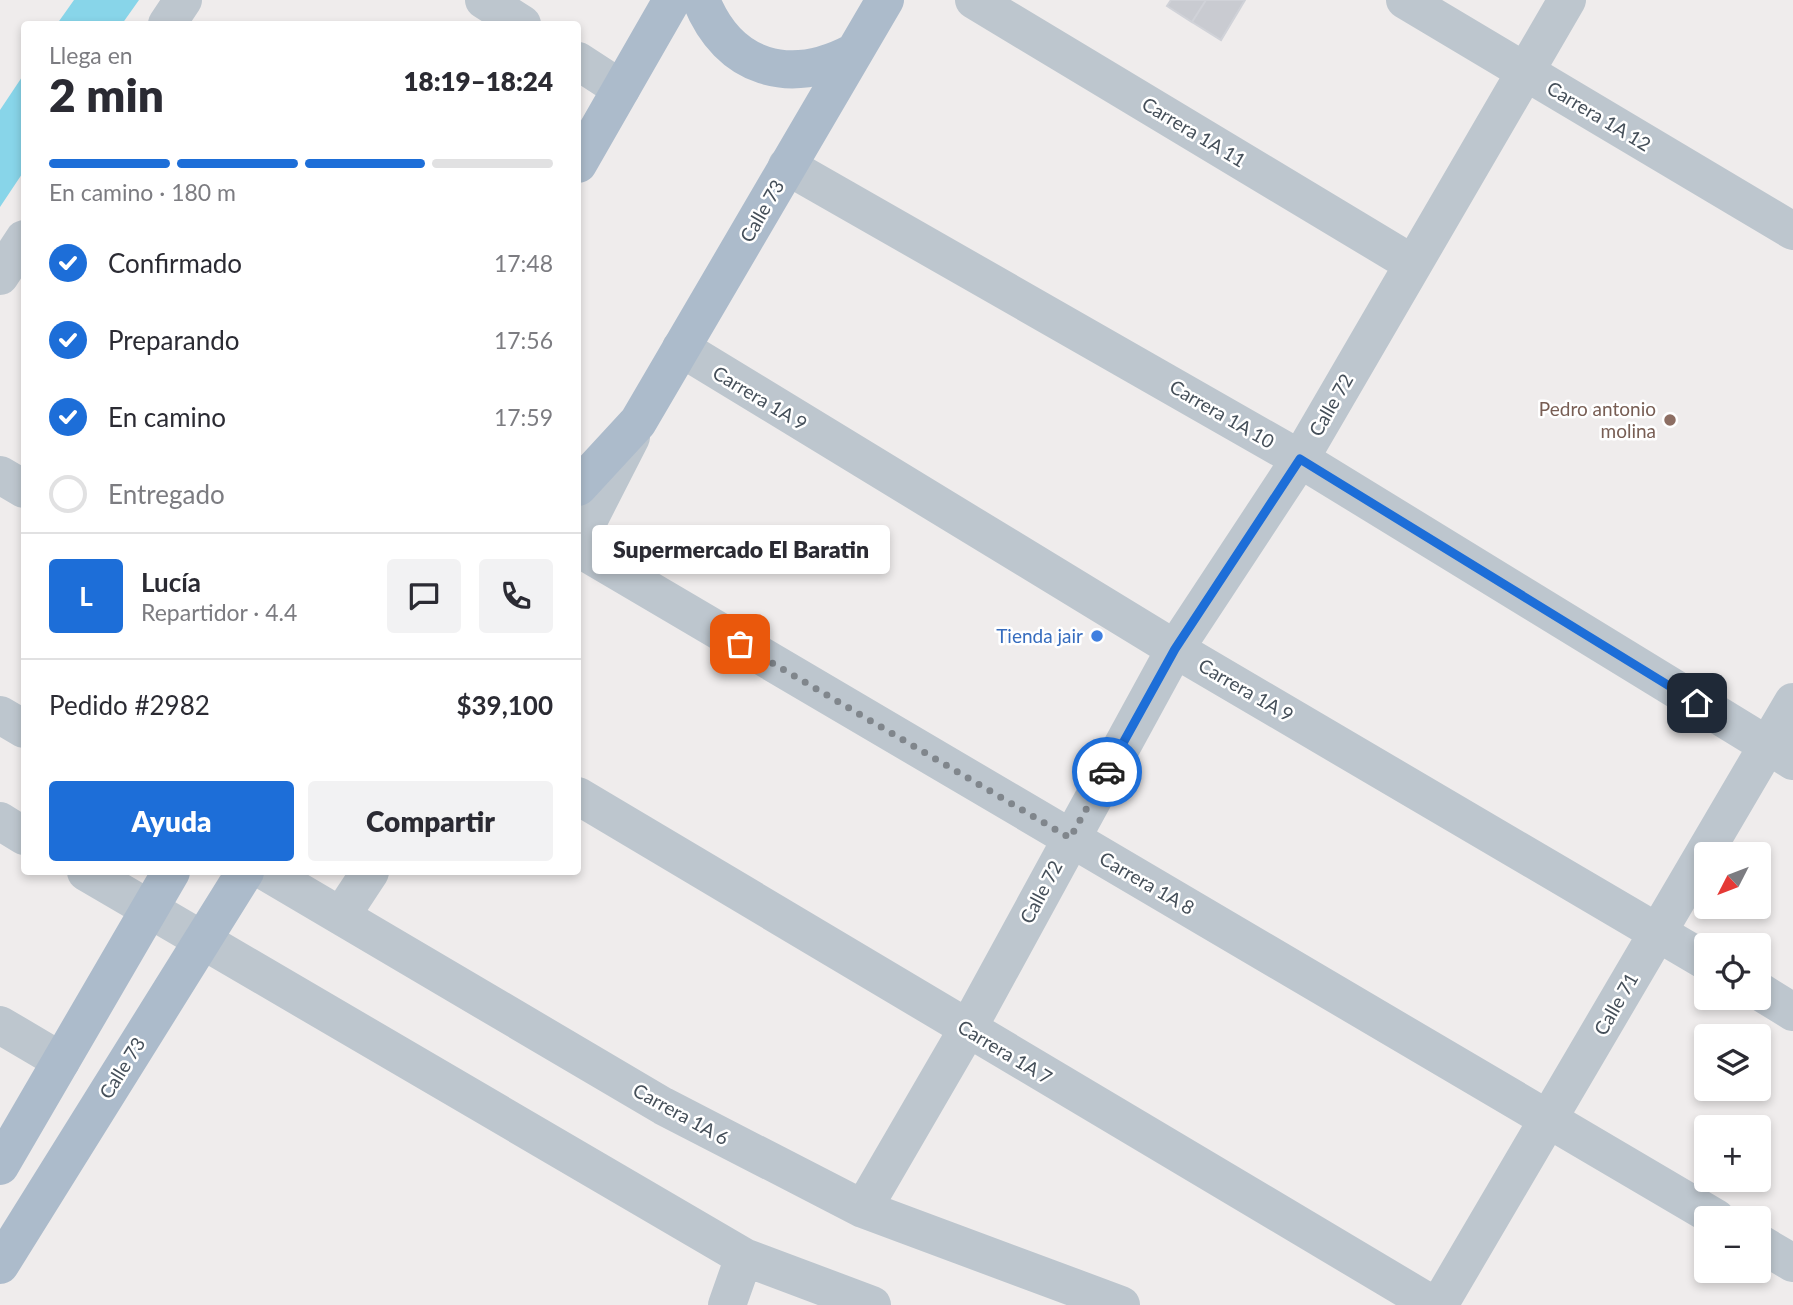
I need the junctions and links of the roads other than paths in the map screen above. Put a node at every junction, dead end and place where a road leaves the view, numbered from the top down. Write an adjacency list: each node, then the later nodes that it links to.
1 (184, 0): 9 (street)
2 (484, 0): 10 (street)
3 (672, 0): 14 (main road)
4 (701, 0): 11 (main road)
5 (885, 0): 11 (main road, Calle 73)
6 (974, 0): 19 (street, Carrera 1A 11)
7 (1405, 0): 13 (street, Carrera 1A 12)
8 (1567, 0): 13 (street, Calle 72)
9 (169, 21)
10 (517, 21)
11 (854, 51): 16 (main road, Calle 73)
12 (581, 63): 14 (street)
13 (1525, 72): 17 (street, Carrera 1A 12); 19 (street, Calle 72)
14 (621, 89): 15 (main road)
15 (581, 159)
16 (787, 166): 21 (main road, Calle 73); 23 (street, Carrera 1A 10)
17 (1793, 231)
18 (21, 244): 20 (street)
19 (1413, 264): 23 (street, Calle 72)
20 (0, 276)
21 (681, 348): 22 (main road, Calle 73); 29 (street, Carrera 1A 9)
22 (638, 422): 25 (main road, Calle 73); 27 (street, Calle 73)
23 (1300, 459): 29 (street, Calle 72); 33 (street, Carrera 1A 10)
24 (0, 475): 26 (street)
25 (581, 484)
26 (21, 487)
27 (581, 535)
28 (581, 550): 37 (street, Carrera 1A 8)
29 (1175, 649): 37 (street, Calle 72); 44 (street, Carrera 1A 9)
30 (1793, 702): 33 (street, Calle 71)
31 (0, 715): 32 (street)
32 (21, 727)
33 (1780, 754): 44 (street, Calle 71)
34 (581, 798): 50 (street, Carrera 1A 7)
35 (0, 821): 36 (street)
36 (21, 834)
37 (1070, 838): 50 (street, Calle 72); 52 (street, Carrera 1A 8)
38 (97, 875): 42 (street)
39 (249, 875): 45 (main road, Calle 73)
40 (255, 875): 43 (street, Carrera 1A 6)
41 (368, 875): 43 (street)
42 (159, 892): 45 (street); 51 (main road)
43 (341, 916): 55 (street, Carrera 1A 6)
44 (1658, 932): 46 (street, Carrera 1A 9); 52 (street, Calle 71)
45 (205, 934): 57 (street); 59 (main road, Calle 73)
46 (1694, 954)
47 (1771, 998): 48 (street)
48 (1793, 1012)
49 (0, 1025): 51 (street)
50 (968, 1030): 55 (street, Calle 72); 63 (street, Carrera 1A 7)
51 (61, 1061): 53 (main road)
52 (1548, 1119): 54 (street, Carrera 1A 8); 64 (street, Calle 71)
53 (0, 1166)
54 (1696, 1206)
55 (863, 1209): 62 (street, Carrera 1A 6)
56 (1771, 1250): 58 (street)
57 (744, 1256): 60 (street); 61 (street)
58 (1793, 1263)
59 (0, 1265)
60 (727, 1305)
61 (872, 1305)
62 (1121, 1305)
63 (1433, 1305)
64 (1439, 1305)

